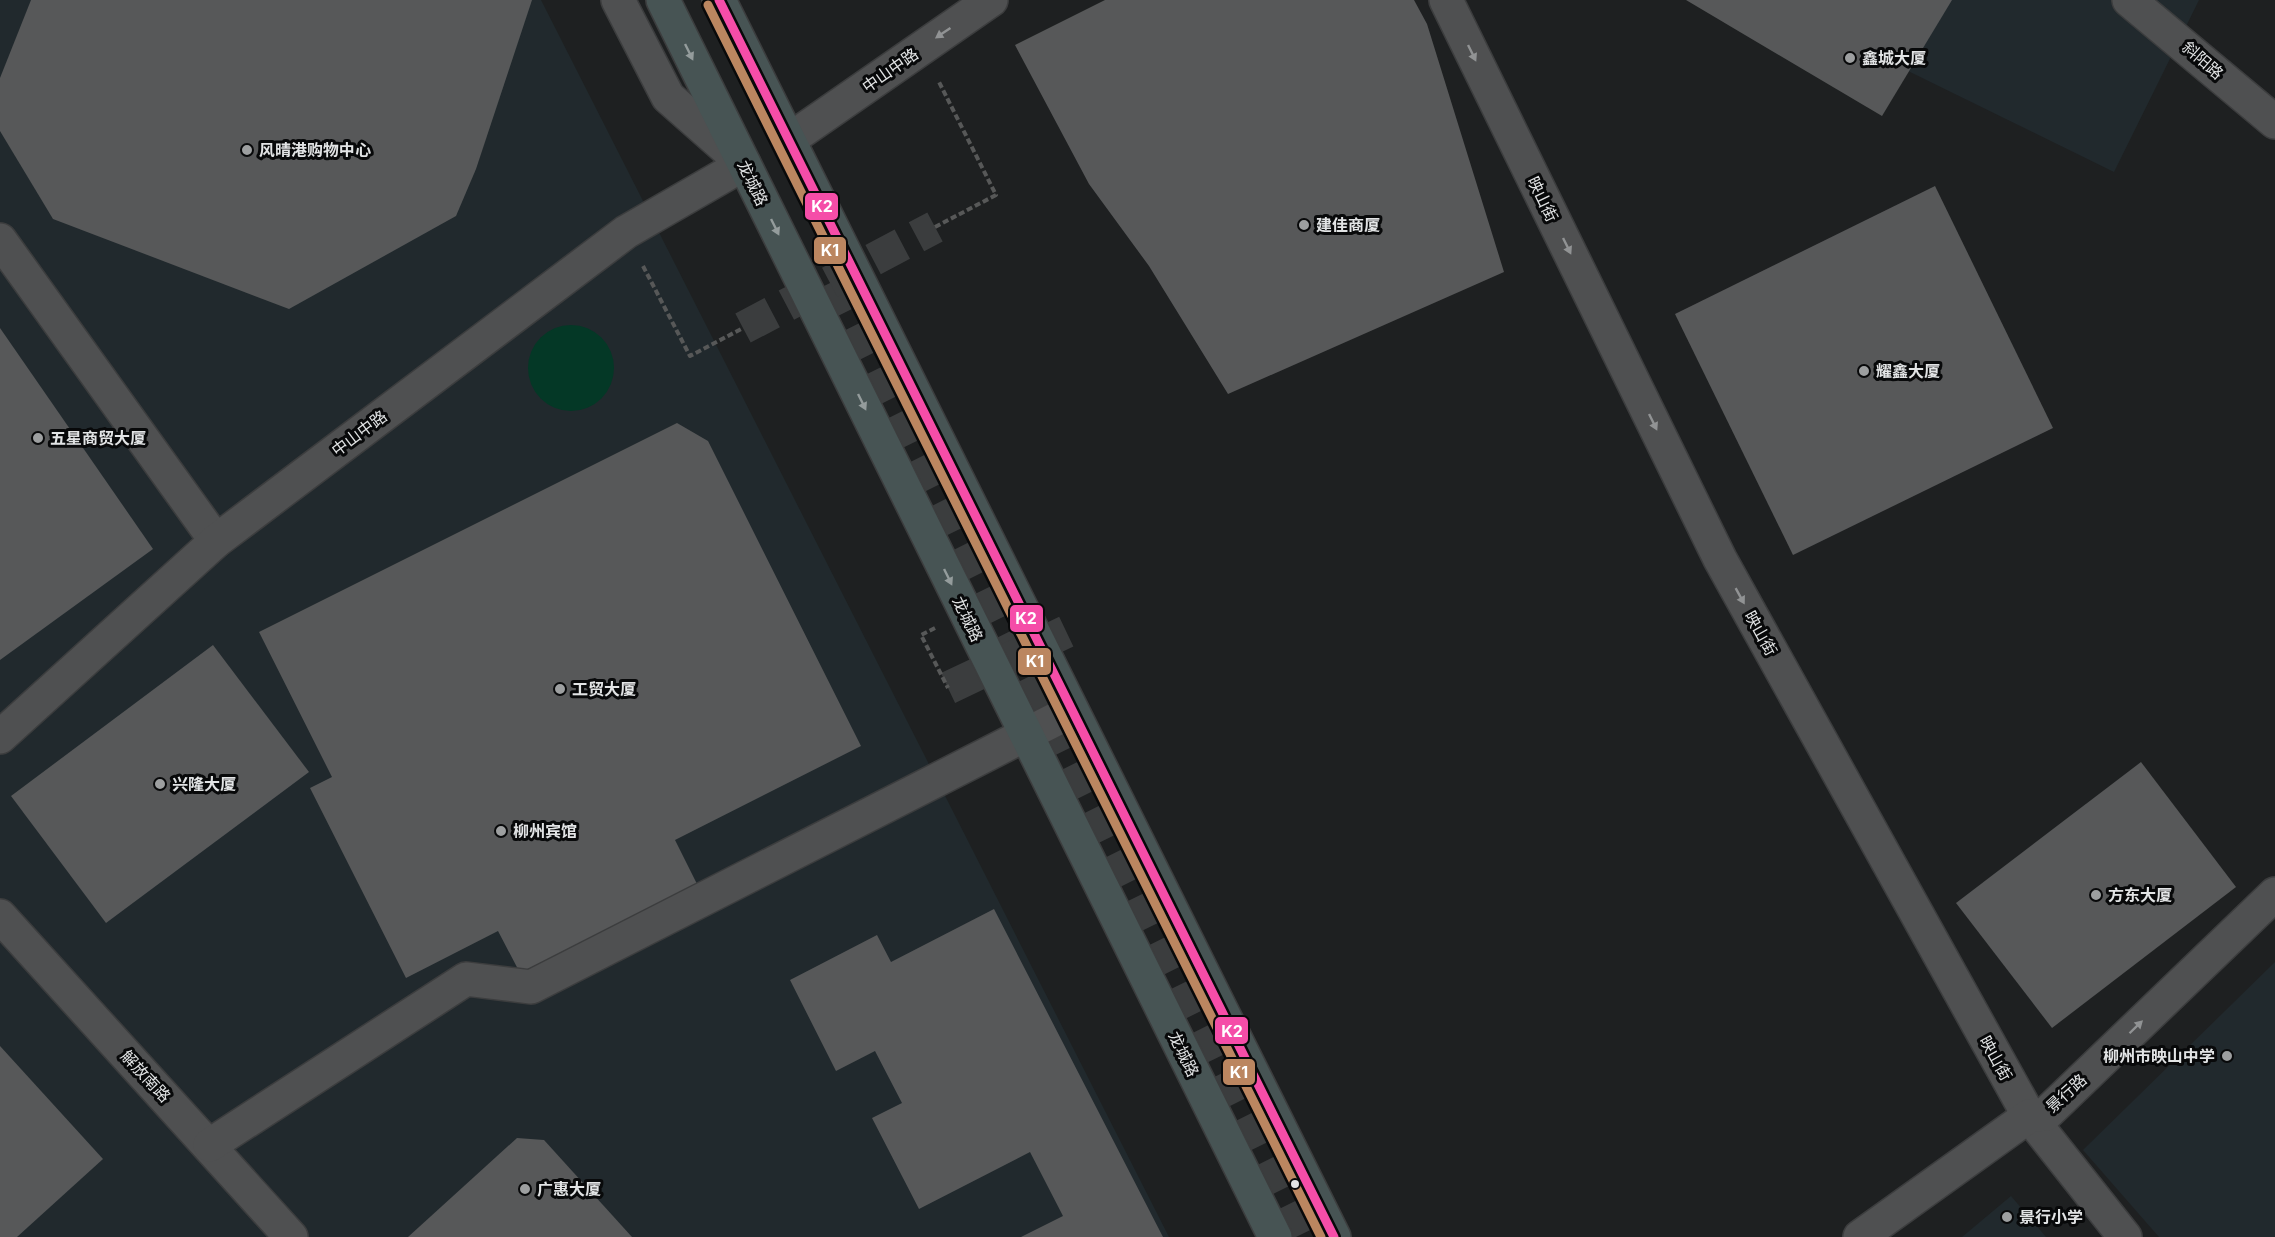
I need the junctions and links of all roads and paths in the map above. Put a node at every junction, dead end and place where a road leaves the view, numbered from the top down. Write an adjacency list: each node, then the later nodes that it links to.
1 (618, 0): 10 (street)
2 (663, 0): 10 (main road, 龙城路, one-way to 10)
3 (719, 0): 9 (main road)
4 (991, 0): 7 (street, 中山中路, one-way to 7)
5 (1446, 0): 21 (street, 映山街, one-way to 21)
6 (2129, 0): 8 (street, 斜阳路)
7 (921, 48): 9 (street, 中山中路); 11 (path)
8 (2275, 122)
9 (789, 140): 10 (main road); 16 (main road)
10 (744, 164): 12 (street, 中山中路); 17 (main road, 龙城路, one-way to 17)
11 (935, 227)
12 (626, 232): 14 (path); 15 (street, 中山中路)
13 (0, 240): 15 (street)
14 (742, 328)
15 (216, 541): 18 (street, 中山中路)
16 (1072, 711): 17 (street); 25 (main road)
17 (1026, 734): 22 (street); 24 (main road, 龙城路)
18 (0, 737)
19 (2275, 894): 21 (street, 景行路, one-way to 19)
20 (0, 916): 22 (street, 解放南路)
21 (2029, 1116): 26 (street, 景行路); 27 (street, 映山街)
22 (210, 1145): 23 (street, 解放南路)
23 (291, 1237)
24 (1275, 1237)
25 (1334, 1237)
26 (1860, 1237)
27 (2125, 1237)

